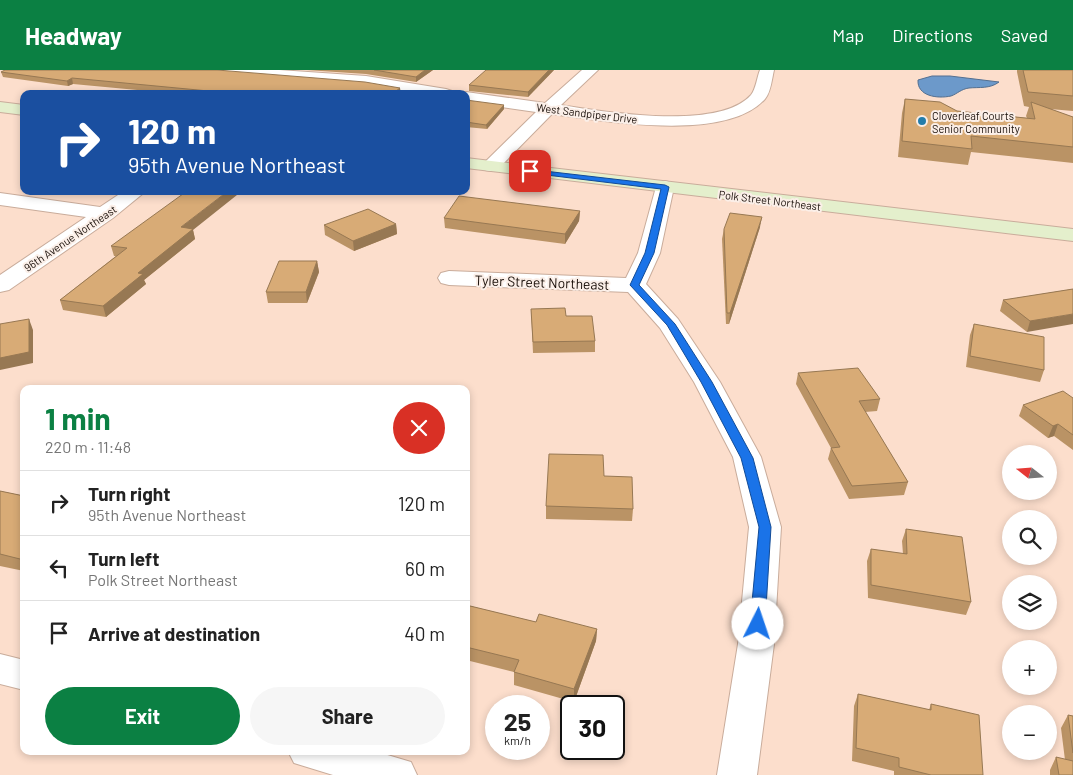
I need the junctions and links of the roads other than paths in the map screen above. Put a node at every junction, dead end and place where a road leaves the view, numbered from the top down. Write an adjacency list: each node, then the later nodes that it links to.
1 (220, 70): 4 (street)
2 (591, 70): 7 (street)
3 (767, 70): 7 (street, West Sandpiper Drive)
4 (421, 90)
5 (470, 98): 7 (street, West Sandpiper Drive)
6 (0, 108): 8 (street)
7 (550, 109): 10 (street)
8 (20, 110)
9 (470, 164): 10 (street, Polk Street Northeast)
10 (491, 166): 11 (street, Polk Street Northeast)
11 (665, 187): 15 (street, Polk Street Northeast); 18 (street)
12 (132, 195): 14 (street, 96th Avenue Northeast)
13 (0, 199): 14 (street)
14 (106, 214): 17 (street, 96th Avenue Northeast)
15 (1073, 235)
16 (449, 278): 18 (street, Tyler Street Northeast)
17 (1, 285)
18 (634, 285): 23 (street)
19 (0, 669): 20 (street)
20 (20, 674)
21 (323, 755): 22 (street)
22 (396, 775)
23 (738, 775)

